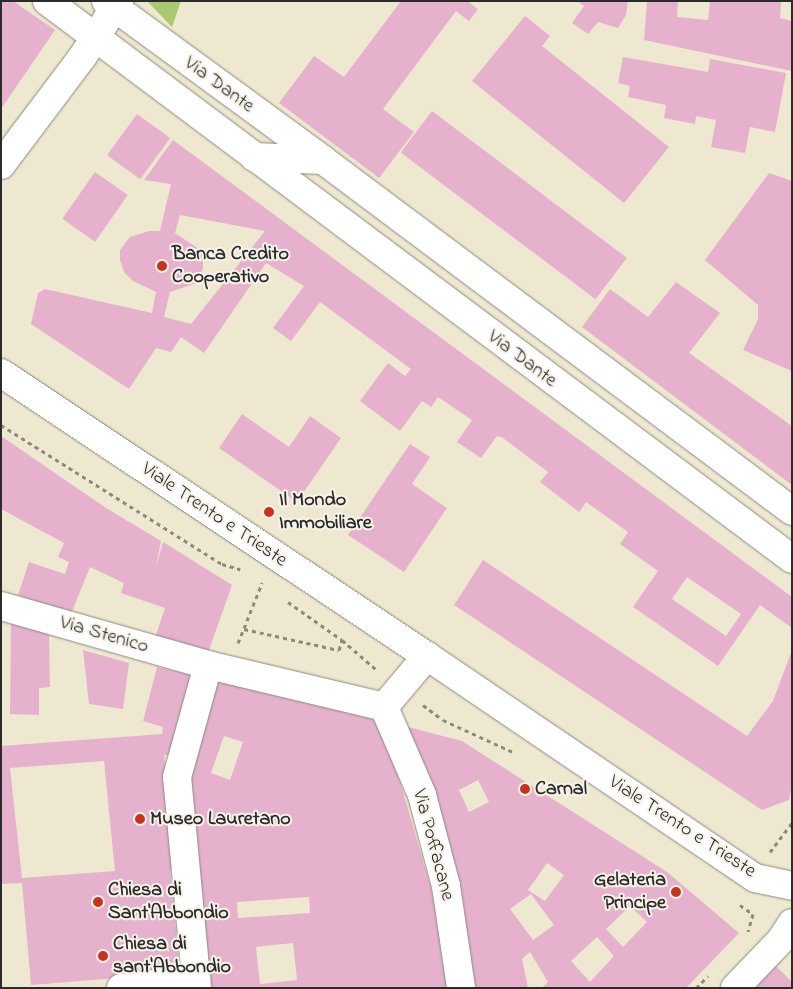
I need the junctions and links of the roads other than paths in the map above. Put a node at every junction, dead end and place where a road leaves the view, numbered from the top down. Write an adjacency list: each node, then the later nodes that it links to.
1 (47, 1): 3 (street, Via Dante)
2 (113, 4): 3 (street, Via Dante); 5 (street, Via Dante)
3 (96, 38): 4 (street, Via Dante); 6 (street)
4 (254, 157): 5 (street); 9 (street, Via Dante)
5 (323, 160): 8 (street, Via Dante)
6 (1, 165)
7 (1, 374): 11 (street, Viale Trento e Trieste)
8 (792, 511)
9 (792, 559)
10 (1, 606): 12 (street, Via Stenico)
11 (427, 656): 13 (street); 14 (street, Viale Trento e Trieste)
12 (218, 666): 13 (street); 16 (street)
13 (384, 708): 18 (street, Via Poffacane)
14 (792, 886)
15 (792, 923): 19 (street)
16 (197, 984): 17 (street)
17 (122, 988)
18 (461, 988)
19 (735, 988)

